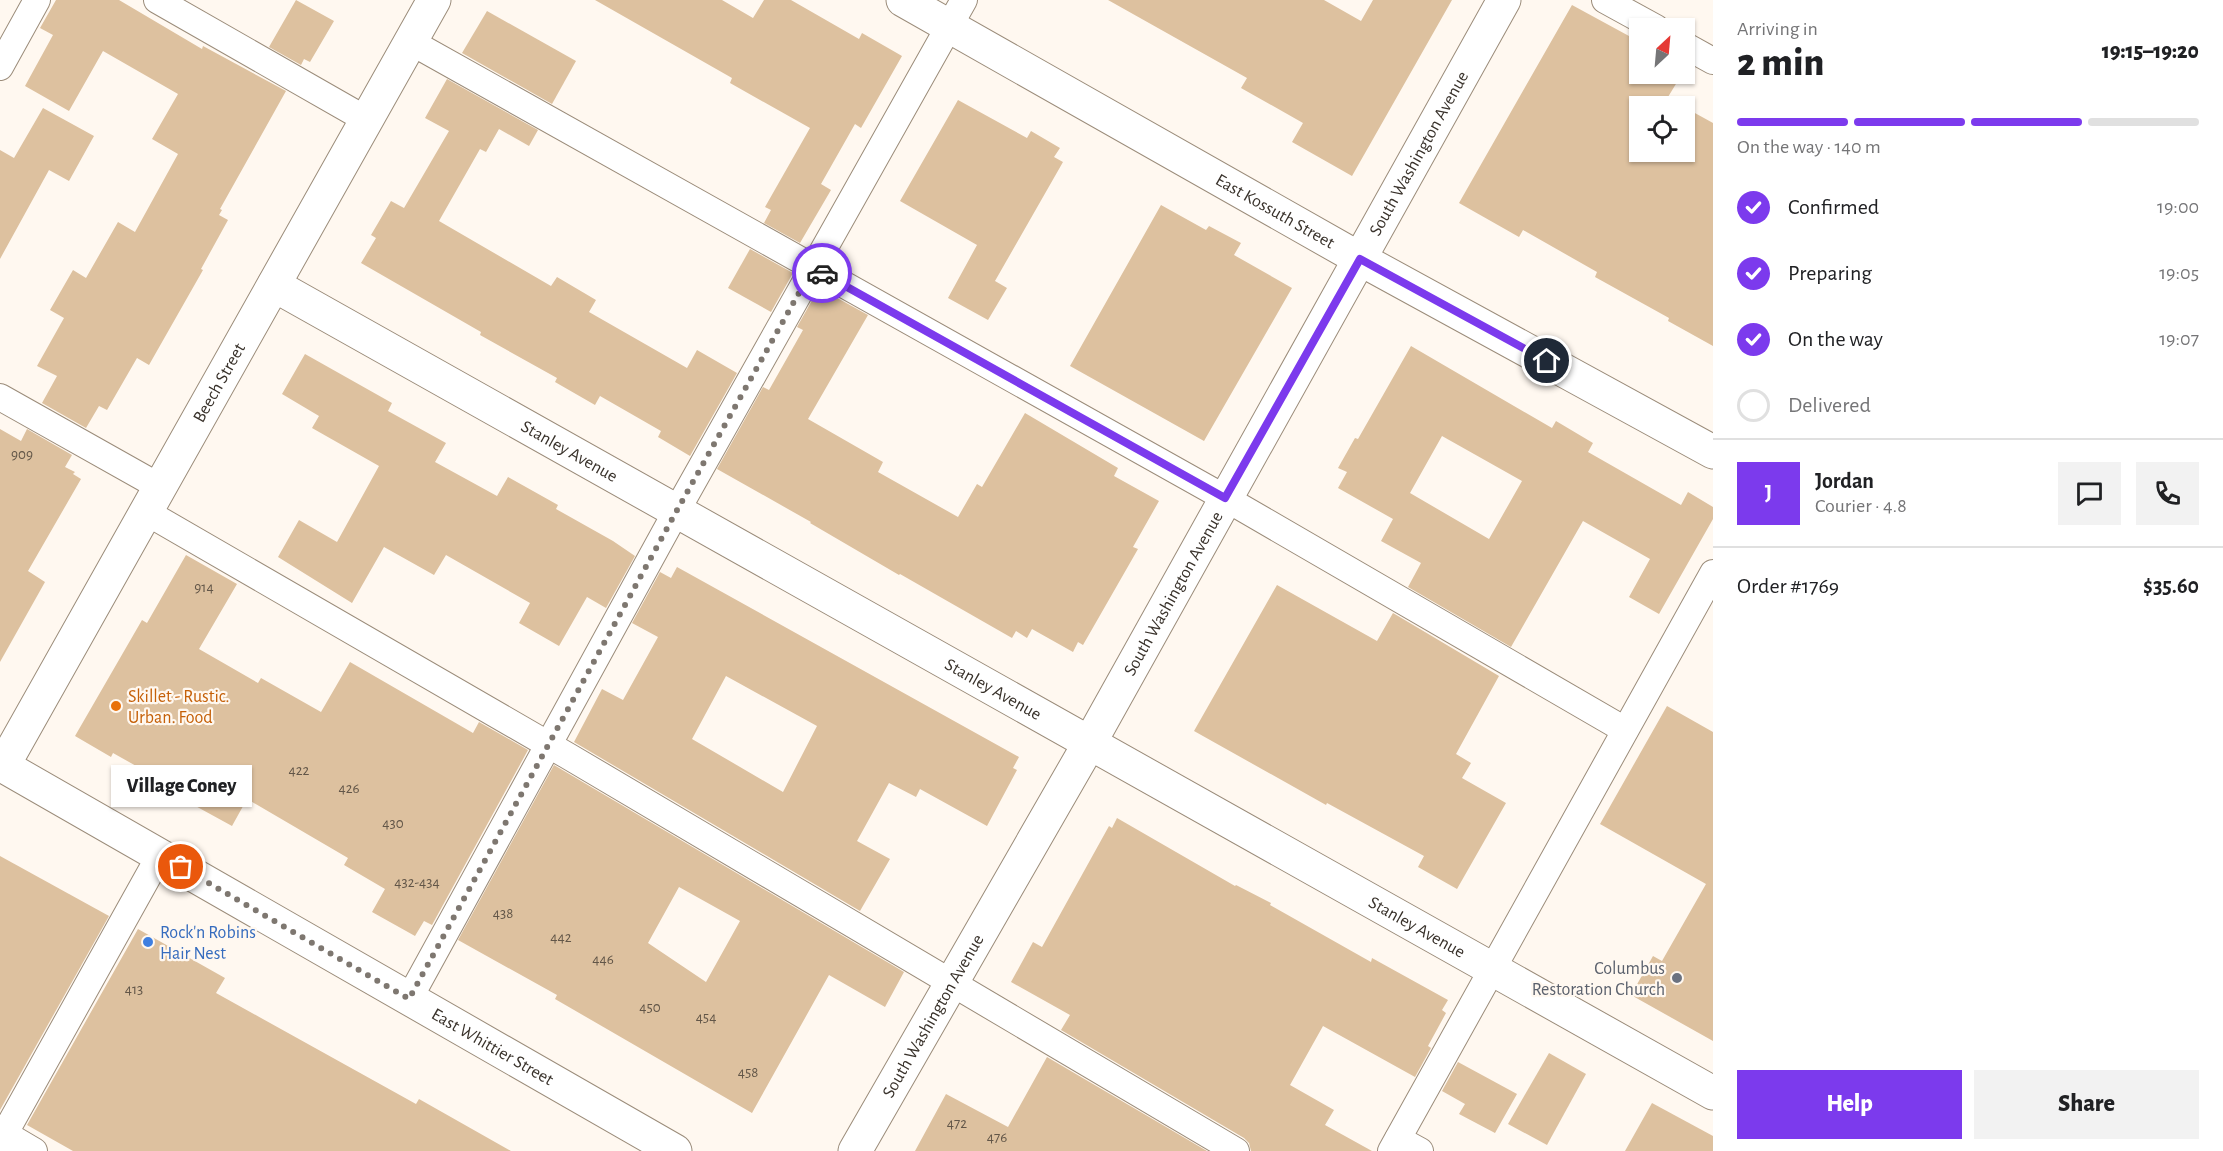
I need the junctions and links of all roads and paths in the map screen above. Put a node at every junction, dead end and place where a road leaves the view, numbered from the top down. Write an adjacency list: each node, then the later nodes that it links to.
1 (37, 0): 12 (lane)
2 (157, 0): 13 (lane)
3 (434, 0): 9 (street, Beech Street)
4 (903, 0): 7 (street, East Kossuth Street)
5 (1504, 0): 14 (street, South Washington Avenue)
6 (1605, 0): 8 (lane)
7 (957, 13): 14 (street, East Kossuth Street); 15 (lane)
8 (1638, 18)
9 (411, 42): 13 (street, Beech Street); 15 (lane)
10 (1695, 51): 11 (lane)
11 (1713, 61)
12 (0, 67)
13 (367, 120): 16 (street, Beech Street)
14 (1360, 259): 18 (street, East Kossuth Street); 19 (street, South Washington Avenue)
15 (813, 268): 19 (lane); 21 (lane)
16 (274, 285): 20 (street, Beech Street); 21 (street, Stanley Avenue)
17 (0, 397): 20 (lane)
18 (1713, 452)
19 (1225, 498): 23 (lane); 24 (street, South Washington Avenue)
20 (153, 500): 25 (lane); 26 (street, Beech Street)
21 (676, 512): 24 (street, Stanley Avenue); 25 (lane)
22 (1713, 573): 23 (lane)
23 (1625, 730): 28 (lane)
24 (1089, 744): 28 (street, Stanley Avenue); 29 (street, South Washington Avenue)
25 (550, 745): 29 (lane); 30 (lane)
26 (2, 765): 27 (street, East Whittier Street)
27 (160, 855): 30 (street, East Whittier Street); 32 (lane)
28 (1492, 969): 31 (street, Stanley Avenue); 33 (lane)
29 (952, 983): 36 (street, South Washington Avenue); 37 (lane)
30 (409, 999): 35 (street, East Whittier Street)
31 (1713, 1093)
32 (2, 1136): 34 (lane)
33 (1395, 1145): 38 (lane)
34 (34, 1151)
35 (675, 1151)
36 (855, 1151)
37 (1236, 1151)
38 (1420, 1151)

